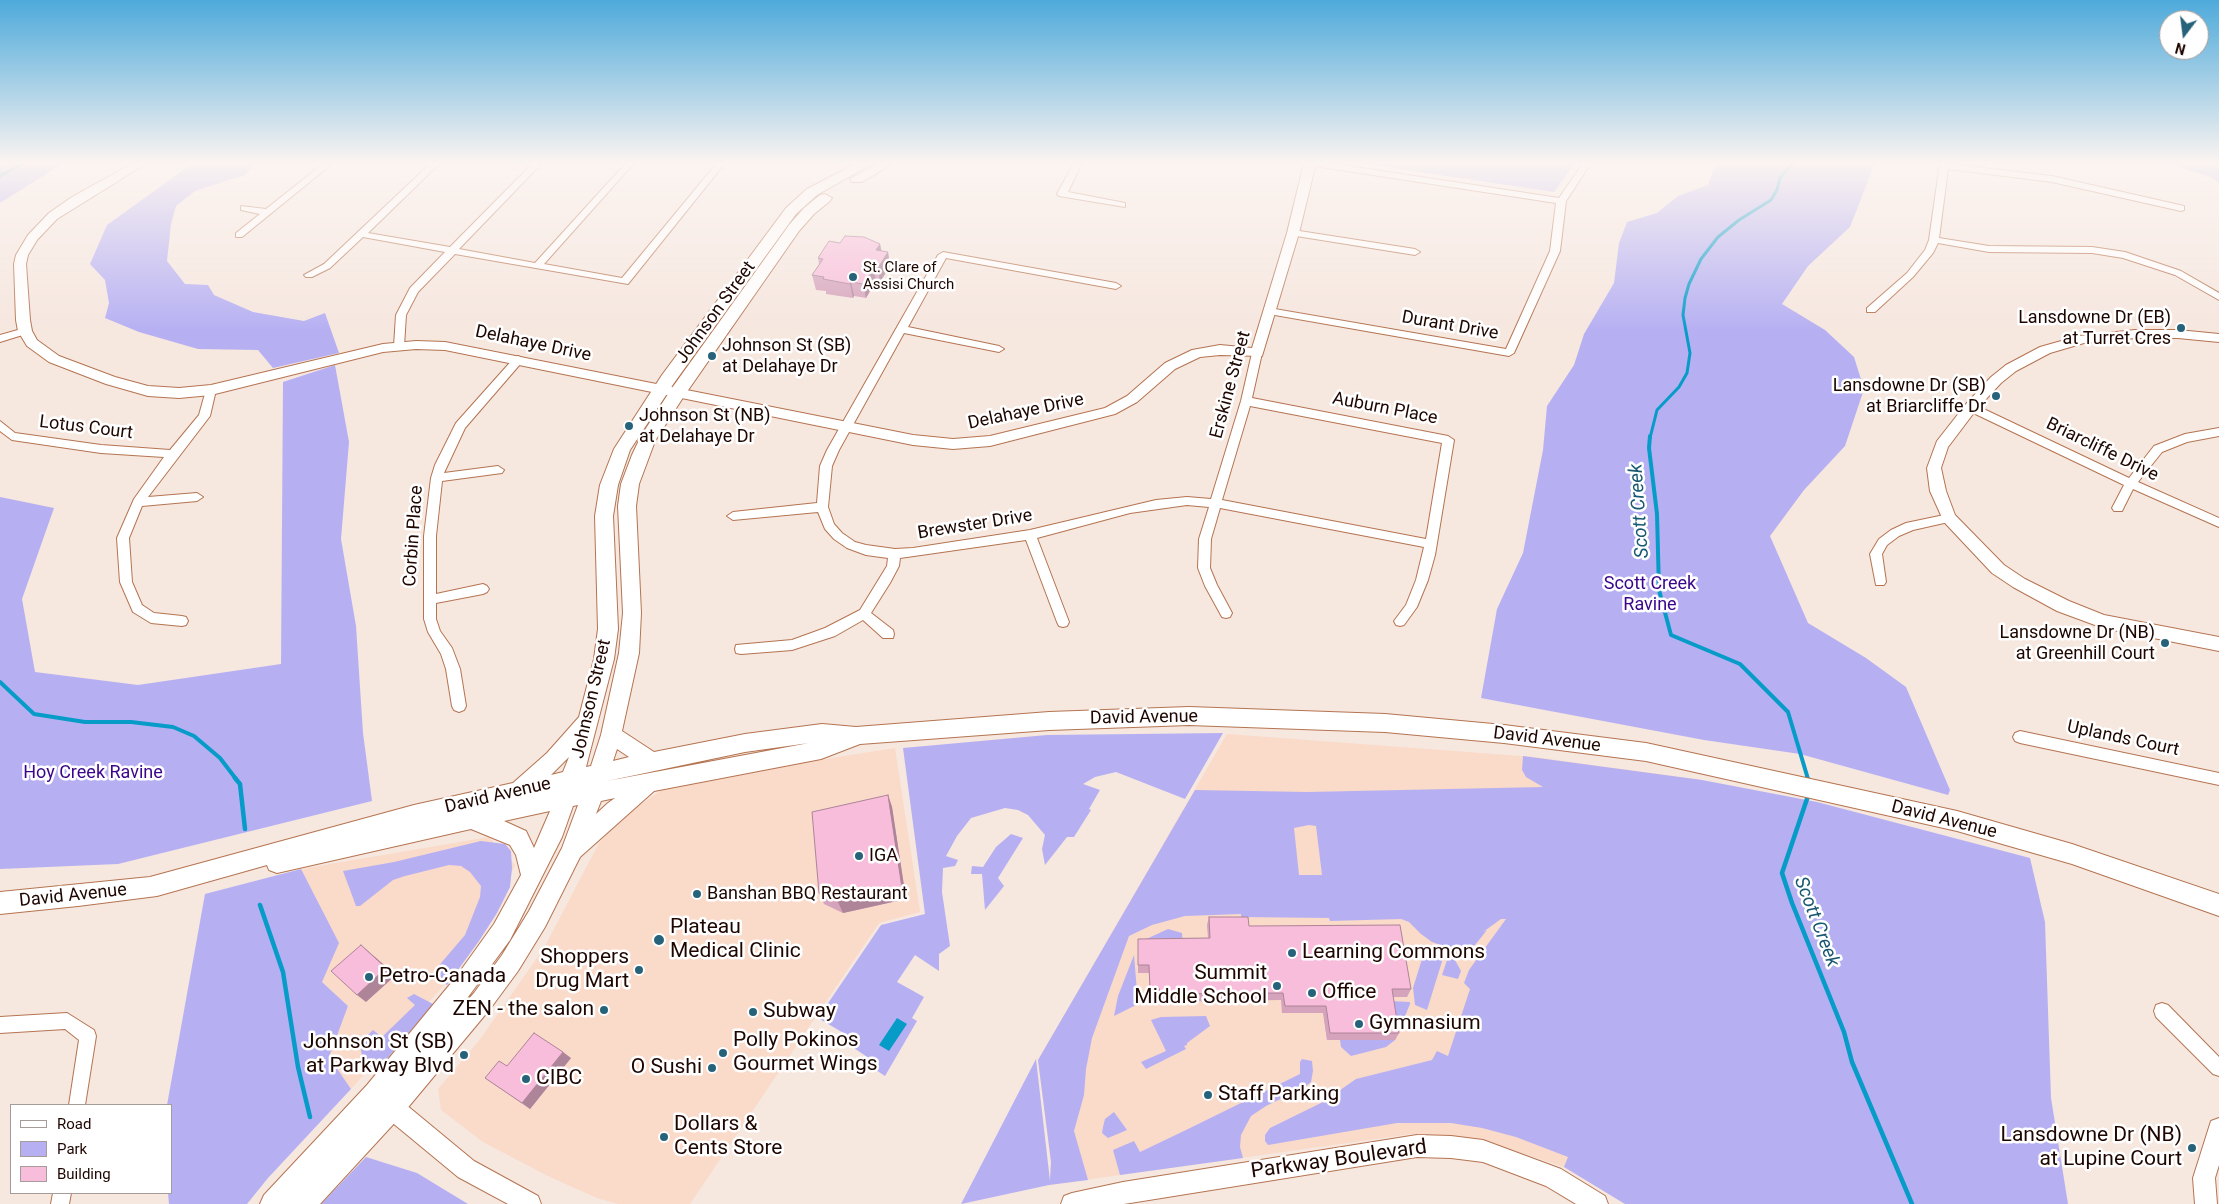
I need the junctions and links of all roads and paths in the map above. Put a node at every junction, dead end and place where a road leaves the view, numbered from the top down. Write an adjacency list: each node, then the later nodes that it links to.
1 (49, 219): 25 (street)
2 (258, 219): 13 (street)
3 (376, 219): 14 (street)
4 (483, 219): 16 (street)
5 (579, 219): 18 (street)
6 (675, 219): 18 (street)
7 (785, 219): 33 (main road, Johnson Street)
8 (802, 219): 33 (main road, Johnson Street)
9 (1296, 219): 12 (street, Erskine Street)
10 (1559, 219): 23 (street, Durant Drive)
11 (1937, 219): 15 (street)
12 (1293, 233): 17 (street); 23 (street, Erskine Street)
13 (239, 234)
14 (360, 234): 16 (street); 19 (street)
15 (1934, 240): 21 (street); 22 (street)
16 (452, 251): 18 (street); 28 (street)
17 (1415, 252)
18 (537, 266)
19 (309, 275)
20 (1116, 286): 24 (street, Brewster Drive)
21 (2219, 297)
22 (1871, 310)
23 (1268, 311): 30 (street, Erskine Street)
24 (901, 329): 29 (street); 37 (street, Brewster Drive)
25 (25, 331): 27 (street); 32 (street, Delahaye Drive)
26 (2219, 338): 35 (street)
27 (0, 339)
28 (399, 346): 31 (street, Delahaye Drive); 32 (street, Delahaye Drive)
29 (999, 349)
30 (1257, 353): 34 (street, Erskine Street); 37 (street, Delahaye Drive)
31 (518, 360): 33 (street, Delahaye Drive); 41 (street, Corbin Place)
32 (211, 390): 39 (street)
33 (669, 390): 37 (street, Delahaye Drive); 66 (main road, Johnson Street); 67 (main road, Johnson Street)
34 (1246, 400): 45 (street, Erskine Street); 52 (street, Auburn Place)
35 (1971, 407): 42 (street, Briarcliffe Drive); 49 (street)
36 (0, 425): 39 (street, Lotus Court)
37 (845, 426): 46 (street, Brewster Drive)
38 (2219, 432): 42 (street)
39 (172, 454): 44 (street)
40 (498, 470): 41 (street)
41 (438, 478): 56 (street, Corbin Place)
42 (2132, 484): 47 (street); 50 (street, Briarcliffe Drive)
43 (198, 497): 44 (street)
44 (138, 502): 59 (street)
45 (1216, 503): 51 (street, Brewster Drive); 52 (street, Brewster Drive); 57 (street, Erskine Street)
46 (822, 507): 48 (street); 53 (street, Brewster Drive)
47 (2118, 508)
48 (733, 516)
49 (1950, 518): 54 (street); 63 (street)
50 (2219, 523)
51 (1030, 535): 53 (street, Brewster Drive); 61 (street)
52 (1430, 544): 60 (street, Auburn Place)
53 (895, 554): 58 (street)
54 (1880, 582)
55 (483, 588): 56 (street)
56 (429, 600): 65 (street, Corbin Place)
57 (1226, 613)
58 (864, 614): 62 (street); 64 (street)
59 (182, 621)
60 (1400, 621)
61 (1063, 622)
62 (888, 634)
63 (2219, 644)
64 (740, 649)
65 (459, 706)
66 (587, 722): 75 (main road, Johnson Street); 76 (main road)
67 (611, 735): 71 (main road); 73 (main road, Johnson Street)
68 (856, 736): 70 (main road, David Avenue); 71 (main road, David Avenue); 74 (main road, David Avenue)
69 (2020, 737): 72 (street, Uplands Court)
70 (1646, 752): 78 (main road, David Avenue)
71 (652, 761): 73 (main road, David Avenue)
72 (2219, 779)
73 (595, 783): 74 (main road, David Avenue); 75 (main road, David Avenue); 79 (main road, Johnson Street)
74 (649, 783): 79 (main road)
75 (569, 788): 76 (main road, David Avenue); 77 (main road, David Avenue); 80 (main road, Johnson Street)
76 (517, 792): 81 (main road, David Avenue)
77 (473, 820): 80 (main road); 81 (main road, David Avenue)
78 (1957, 821): 83 (main road, David Avenue)
79 (572, 851): 87 (main road, Johnson Street)
80 (532, 876): 87 (main road, Johnson Street)
81 (146, 888): 82 (main road, David Avenue)
82 (0, 903)
83 (2219, 905)
84 (2162, 1011): 86 (street)
85 (0, 1025): 88 (street)
86 (2219, 1068)
87 (384, 1101): 90 (main road, Johnson Street); 91 (main road, Johnson Street); 92 (street)
88 (76, 1104)
89 (2219, 1129): 95 (street)
90 (273, 1204)
91 (302, 1204)
92 (530, 1204)
93 (1072, 1204): 94 (street, Parkway Boulevard)
94 (1597, 1204)
95 (2206, 1204)

